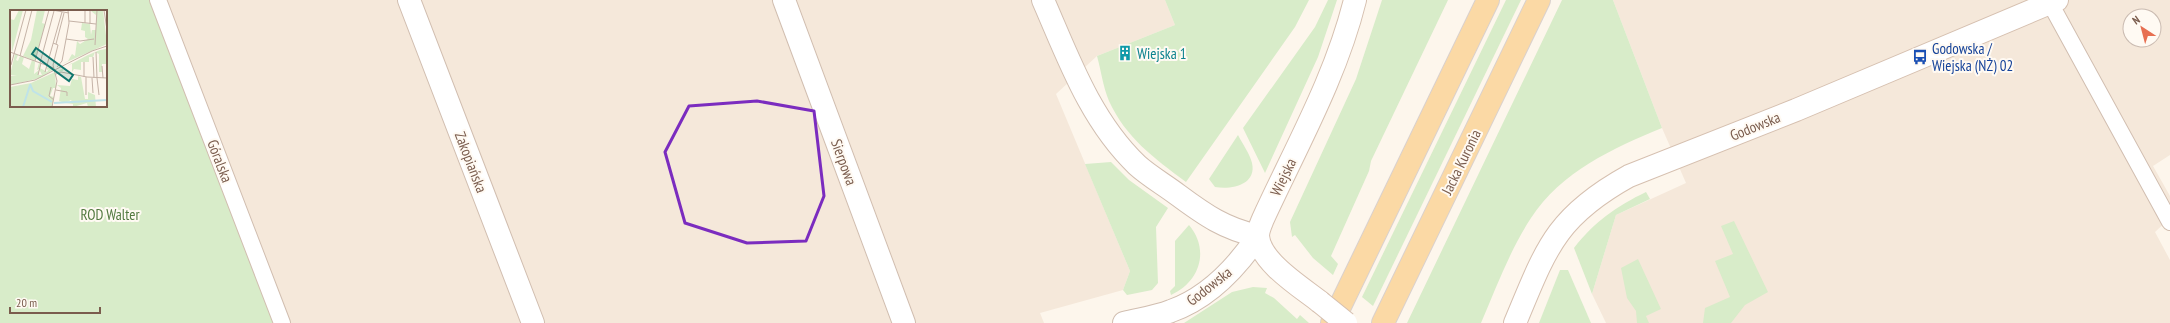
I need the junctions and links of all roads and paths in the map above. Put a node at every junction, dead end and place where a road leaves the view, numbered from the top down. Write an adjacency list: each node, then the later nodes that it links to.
1 (158, 0): 11 (lane, Góralska)
2 (409, 0): 12 (street, Zakopiańska)
3 (784, 0): 13 (street, Sierpowa)
4 (1043, 0): 10 (street)
5 (1355, 0): 10 (street, Wiejska)
6 (1488, 0): 15 (main road)
7 (1539, 0): 17 (main road, Jacka Kuronia)
8 (2053, 2): 9 (lane); 18 (street, Godowska)
9 (2170, 222)
10 (1258, 236): 14 (street, Godowska); 16 (street, bridge)
11 (282, 323)
12 (533, 323)
13 (904, 323)
14 (1124, 323)
15 (1332, 323)
16 (1346, 323)
17 (1383, 323)
18 (1515, 323)

